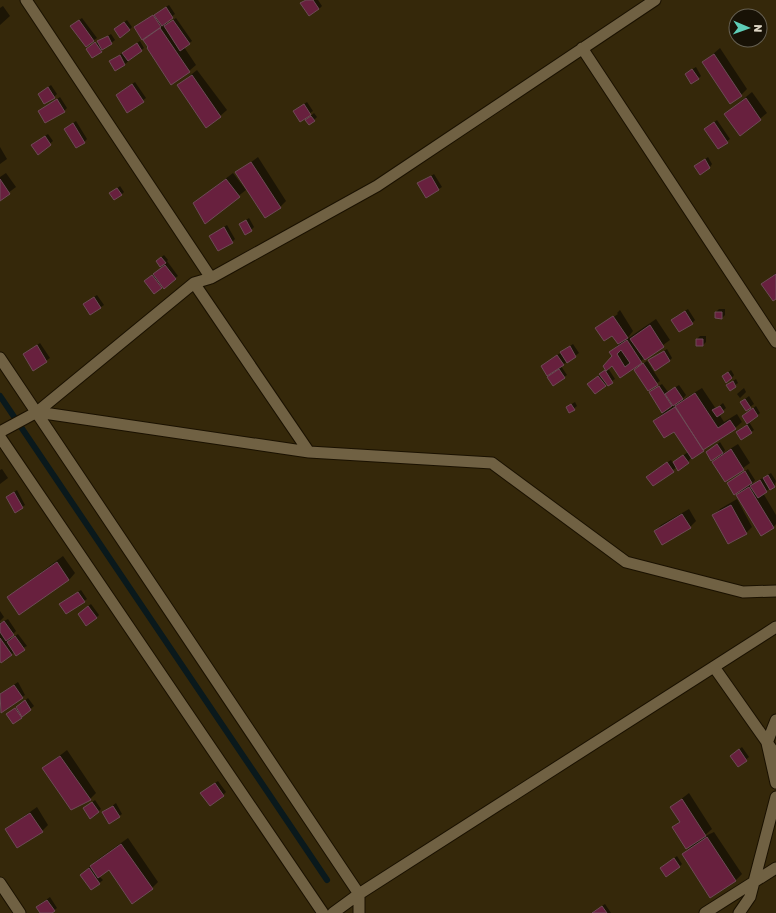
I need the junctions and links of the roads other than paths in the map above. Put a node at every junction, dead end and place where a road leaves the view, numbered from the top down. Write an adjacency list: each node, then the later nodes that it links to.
1 (26, 0): 4 (street)
2 (655, 0): 3 (street)
3 (582, 48): 4 (street); 6 (street)
4 (211, 278): 5 (street)
5 (194, 283): 8 (street); 10 (street)
6 (776, 342)
7 (0, 358): 8 (street)
8 (33, 415): 9 (street); 10 (street); 22 (street)
9 (2, 433): 24 (street)
10 (310, 452): 11 (street)
11 (776, 591)
12 (776, 627): 13 (street)
13 (714, 667): 15 (street); 22 (street)
14 (776, 720): 15 (street)
15 (767, 743): 16 (street); 17 (street)
16 (776, 755)
17 (776, 783)
18 (776, 797): 20 (street)
19 (776, 868): 20 (street)
20 (754, 882): 27 (street); 28 (street)
21 (0, 883): 23 (street)
22 (359, 894): 25 (street); 26 (street)
23 (20, 913)
24 (323, 913)
25 (333, 913)
26 (359, 913)
27 (705, 913)
28 (739, 913)

